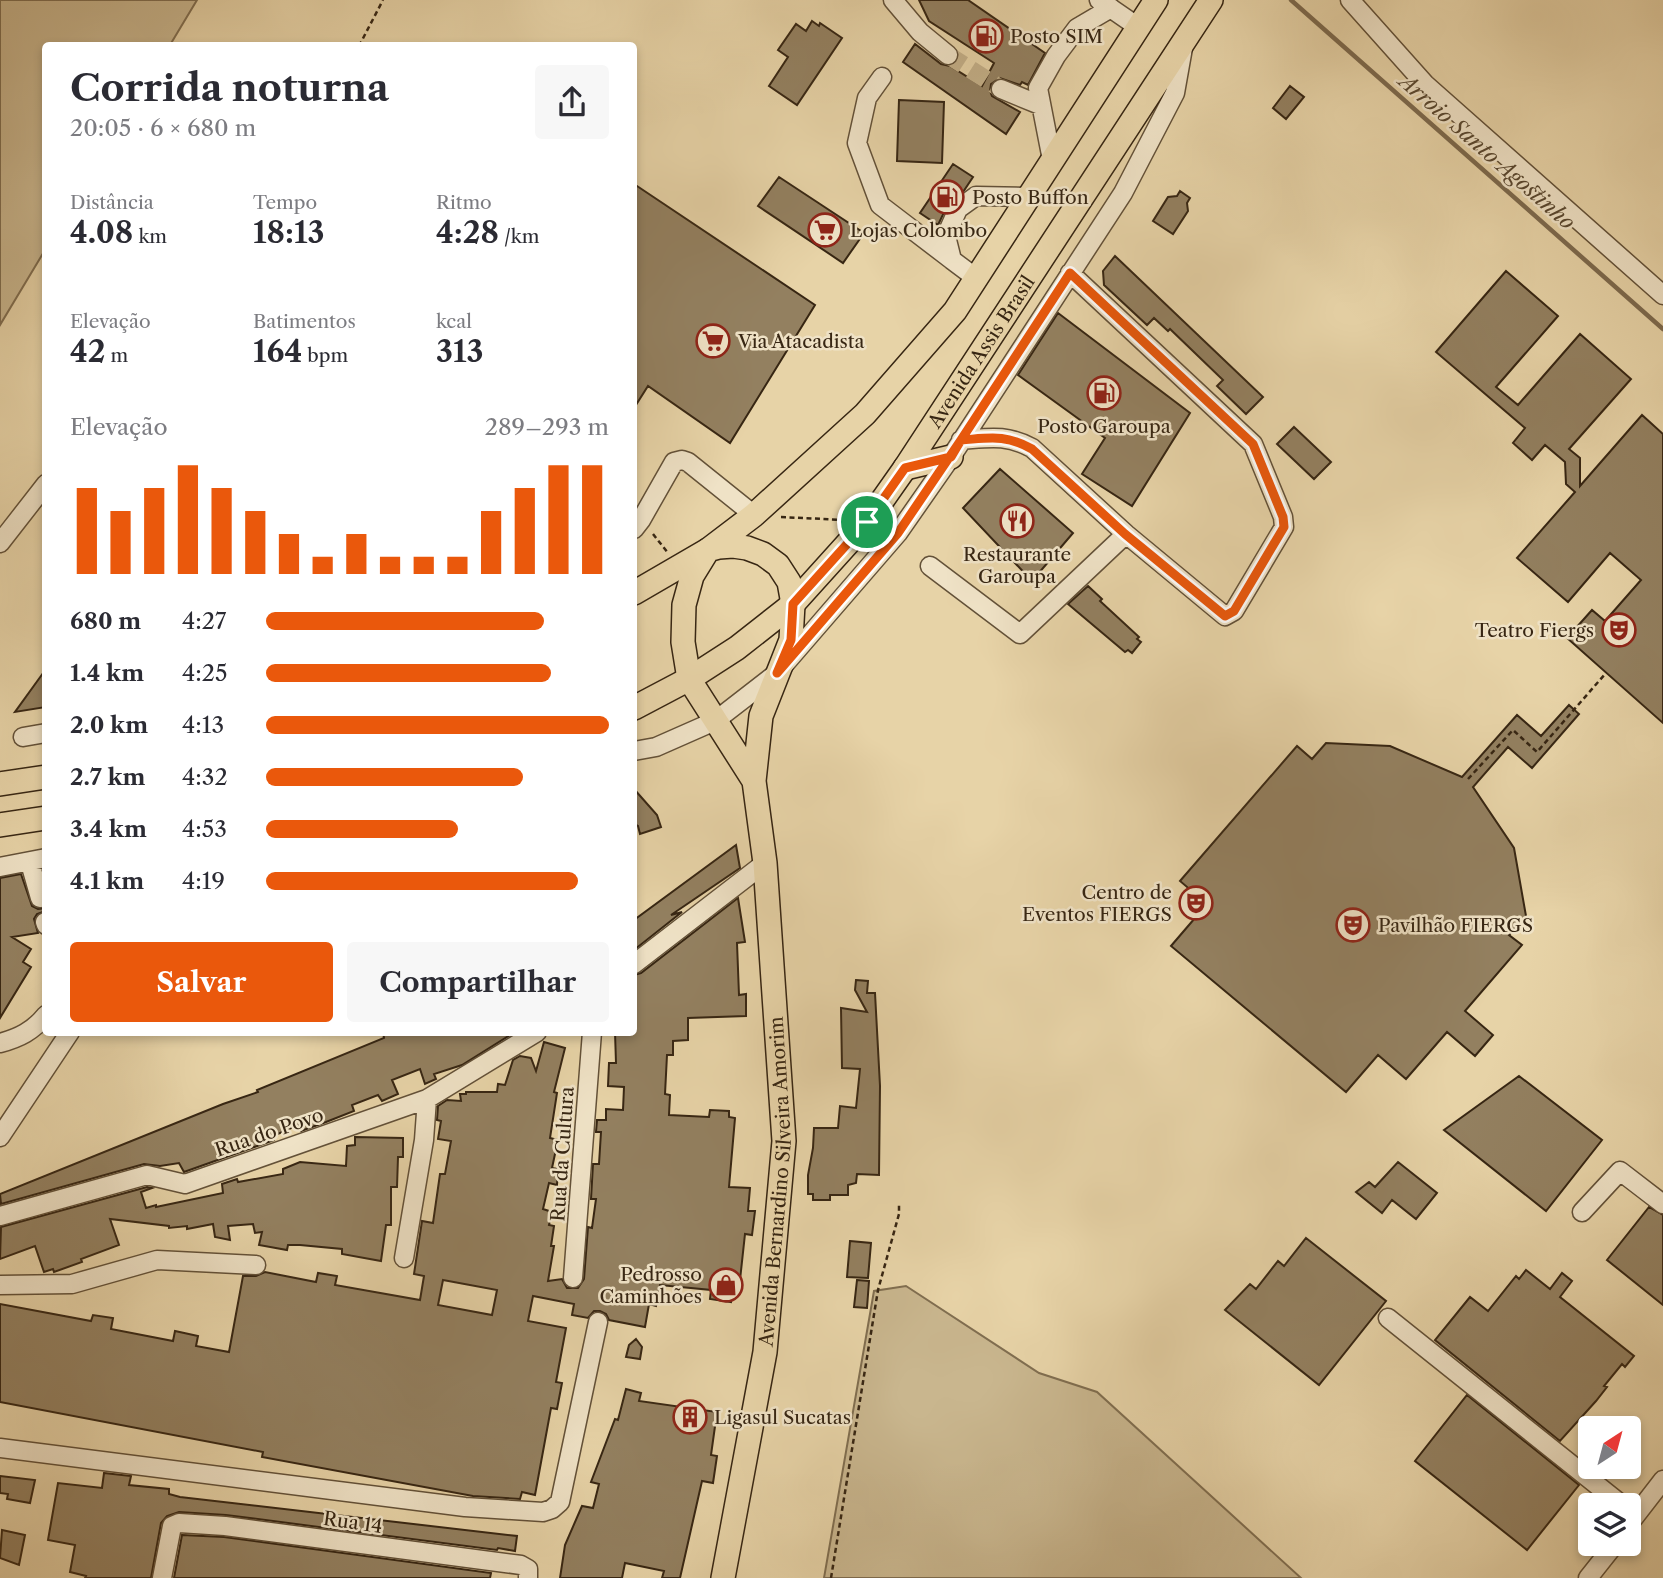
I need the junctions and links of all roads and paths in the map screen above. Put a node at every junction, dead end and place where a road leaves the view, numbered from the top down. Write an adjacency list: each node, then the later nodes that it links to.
1 (383, 0): 8 (path)
2 (894, 0): 10 (street)
3 (1156, 0): 7 (main road)
4 (1211, 0): 9 (main road, Avenida Assis Brasil)
5 (1350, 0): 19 (street)
6 (1105, 4): 7 (street); 13 (street)
7 (1138, 27): 14 (main road)
8 (361, 42)
9 (1184, 42): 17 (street); 21 (main road, Avenida Assis Brasil)
10 (948, 55)
11 (882, 77): 16 (street)
12 (1001, 89): 13 (street)
13 (1040, 105): 14 (street)
14 (1052, 160): 15 (main road)
15 (1029, 197): 16 (street); 18 (main road)
16 (952, 260): 18 (street)
17 (1070, 273): 20 (street); 26 (street)
18 (976, 278): 23 (main road)
19 (1663, 295)
20 (956, 449): 21 (main road); 26 (street); 33 (street)
21 (905, 468): 24 (main road, Avenida Assis Brasil)
22 (42, 489): 27 (street)
23 (754, 515): 24 (path); 25 (street); 28 (main road)
24 (867, 522): 32 (main road, Avenida Assis Brasil)
25 (637, 524): 30 (path)
26 (1125, 534): 29 (street)
27 (0, 543)
28 (708, 550): 30 (main road); 32 (main road, Avenida Bernardino Silveira Amorim); 35 (main road, Avenida Bernardino Silveira Amorim)
29 (930, 566)
30 (679, 567): 31 (main road)
31 (637, 591)
32 (793, 604): 33 (main road, Avenida Bernardino Silveira Amorim); 35 (main road, Avenida Assis Brasil)
33 (777, 673): 37 (street); 43 (main road, Avenida Bernardino Silveira Amorim)
34 (1606, 673): 42 (path)
35 (689, 679): 36 (main road, Avenida Assis Brasil); 37 (main road, Avenida Bernardino Silveira Amorim)
36 (637, 706)
37 (715, 720): 40 (street); 43 (main road, Avenida Bernardino Silveira Amorim)
38 (42, 734): 39 (street)
39 (23, 737)
40 (637, 750)
41 (42, 778): 44 (main road)
42 (1468, 779)
43 (754, 781): 48 (main road, Avenida Bernardino Silveira Amorim)
44 (0, 785)
45 (42, 819): 46 (main road)
46 (0, 825)
47 (38, 860): 49 (street); 50 (street)
48 (765, 863): 51 (street); 76 (main road, Avenida Bernardino Silveira Amorim)
49 (0, 867)
50 (40, 898)
51 (637, 962)
52 (42, 1019): 56 (street)
53 (67, 1036): 58 (street)
54 (530, 1036): 57 (street, Rua do Povo)
55 (592, 1036): 65 (street, Rua da Cultura)
56 (0, 1043)
57 (427, 1099): 62 (street, Rua do Povo); 63 (street)
58 (0, 1137)
59 (899, 1204): 77 (path)
60 (1663, 1204): 61 (street)
61 (1583, 1212)
62 (0, 1216)
63 (404, 1258)
64 (256, 1265): 66 (street)
65 (573, 1278)
66 (0, 1285)
67 (1388, 1318): 71 (street)
68 (598, 1322): 69 (street)
69 (0, 1448)
70 (1663, 1480): 72 (street)
71 (1603, 1493)
72 (1641, 1502)
73 (1605, 1556): 78 (street)
74 (528, 1574): 75 (street, Rua 14)
75 (162, 1578)
76 (723, 1578)
77 (831, 1578)
78 (1588, 1578)

